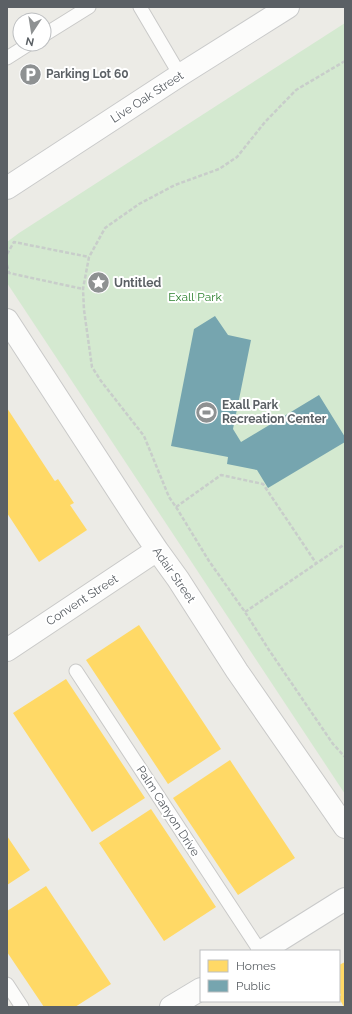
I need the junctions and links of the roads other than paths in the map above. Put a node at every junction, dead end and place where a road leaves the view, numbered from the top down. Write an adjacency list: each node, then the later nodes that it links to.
1 (89, 7): 4 (lane)
2 (140, 7): 7 (lane)
3 (288, 7): 7 (street, Live Oak Street)
4 (52, 30)
5 (16, 52): 6 (lane)
6 (7, 58)
7 (180, 76): 8 (street, Live Oak Street)
8 (7, 188)
9 (7, 320): 10 (street, Adair Street)
10 (157, 550): 11 (street, Convent Street); 13 (street, Adair Street)
11 (7, 650)
12 (76, 671): 15 (lane, Palm Canyon Drive)
13 (345, 826)
14 (345, 900): 16 (street)
15 (260, 950)
16 (263, 950)
17 (7, 984): 19 (lane)
18 (200, 990): 20 (street)
19 (22, 1007)
20 (171, 1007)

